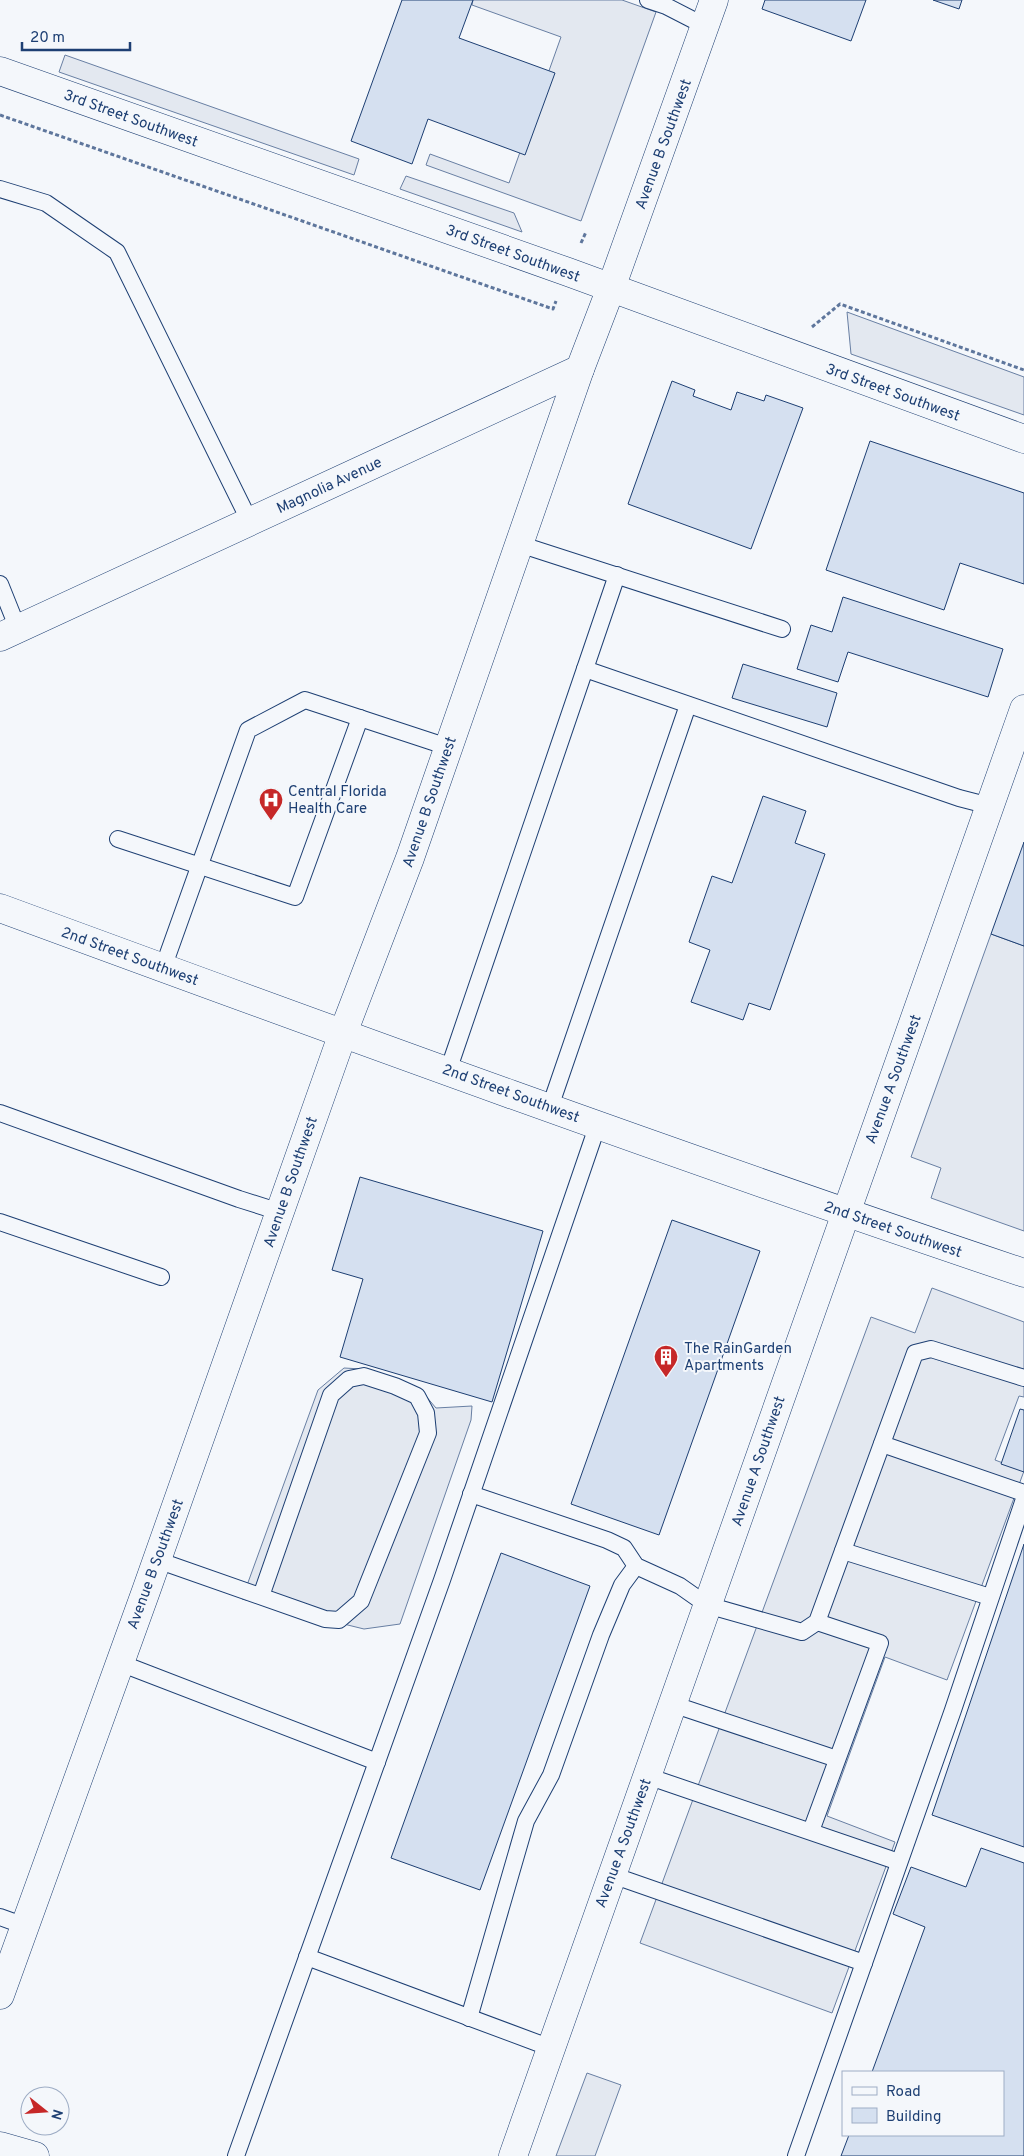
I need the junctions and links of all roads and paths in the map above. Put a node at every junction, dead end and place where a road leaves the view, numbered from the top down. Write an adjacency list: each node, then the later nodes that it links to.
1 (648, 0): 3 (lane)
2 (714, 0): 3 (street, Avenue B Southwest)
3 (705, 26): 7 (street, Avenue B Southwest)
4 (0, 71): 7 (street, 3rd Street Southwest)
5 (0, 115): 8 (path)
6 (0, 189): 13 (lane)
7 (611, 288): 10 (street); 12 (street, 3rd Street Southwest)
8 (553, 309)
9 (812, 327): 11 (path)
10 (580, 369): 13 (street, Magnolia Avenue); 14 (street, Avenue B Southwest)
11 (1024, 370)
12 (1024, 439)
13 (250, 522): 18 (street, Magnolia Avenue)
14 (519, 544): 15 (lane); 23 (street, Avenue B Southwest)
15 (617, 575): 17 (lane); 19 (lane)
16 (0, 584): 18 (lane)
17 (782, 629)
18 (9, 633)
19 (585, 669): 20 (lane); 30 (lane)
20 (688, 705): 24 (lane); 31 (lane)
21 (1024, 709): 24 (street, Avenue A Southwest)
22 (360, 718): 23 (lane); 26 (lane); 26 (lane)
23 (448, 747): 29 (street, Avenue B Southwest)
24 (990, 806): 35 (street, Avenue A Southwest)
25 (118, 839): 26 (lane)
26 (199, 865): 28 (lane)
27 (0, 908): 28 (street, 2nd Street Southwest)
28 (163, 968): 29 (street, 2nd Street Southwest)
29 (343, 1034): 30 (street, 2nd Street Southwest); 34 (street, Avenue B Southwest)
30 (448, 1071): 31 (street, 2nd Street Southwest)
31 (550, 1107): 33 (street, 2nd Street Southwest)
32 (0, 1113): 34 (lane)
33 (598, 1124): 35 (street, 2nd Street Southwest); 42 (lane)
34 (280, 1212): 45 (street, Avenue B Southwest)
35 (846, 1213): 37 (street, 2nd Street Southwest); 49 (street, Avenue A Southwest)
36 (0, 1222): 38 (lane)
37 (1024, 1273)
38 (161, 1277)
39 (1024, 1378): 40 (lane)
40 (882, 1444): 41 (lane); 44 (lane)
41 (1024, 1493)
42 (471, 1494): 46 (lane); 54 (lane)
43 (1024, 1499): 48 (lane)
44 (843, 1551): 48 (lane); 50 (lane)
45 (157, 1560): 47 (lane); 51 (street, Avenue B Southwest)
46 (636, 1566): 49 (lane); 63 (lane)
47 (261, 1596): 47 (lane)
48 (990, 1597): 57 (lane)
49 (708, 1605): 50 (lane); 52 (street, Avenue A Southwest)
50 (817, 1622): 53 (lane)
51 (120, 1663): 54 (lane); 59 (street, Avenue B Southwest)
52 (672, 1704): 53 (lane); 55 (street, Avenue A Southwest)
53 (837, 1759): 56 (lane)
54 (377, 1762): 60 (lane)
55 (647, 1776): 56 (lane); 58 (street, Avenue A Southwest)
56 (811, 1831): 57 (lane)
57 (899, 1862): 61 (lane)
58 (612, 1875): 61 (lane); 64 (street, Avenue A Southwest)
59 (12, 1921): 62 (street, Avenue B Southwest)
60 (307, 1957): 63 (lane); 67 (lane)
61 (864, 1963): 69 (lane)
62 (0, 1995)
63 (469, 2018): 64 (lane)
64 (551, 2048): 68 (street, Avenue A Southwest)
65 (0, 2146): 66 (street)
66 (34, 2156)
67 (236, 2156)
68 (513, 2156)
69 (796, 2156)

